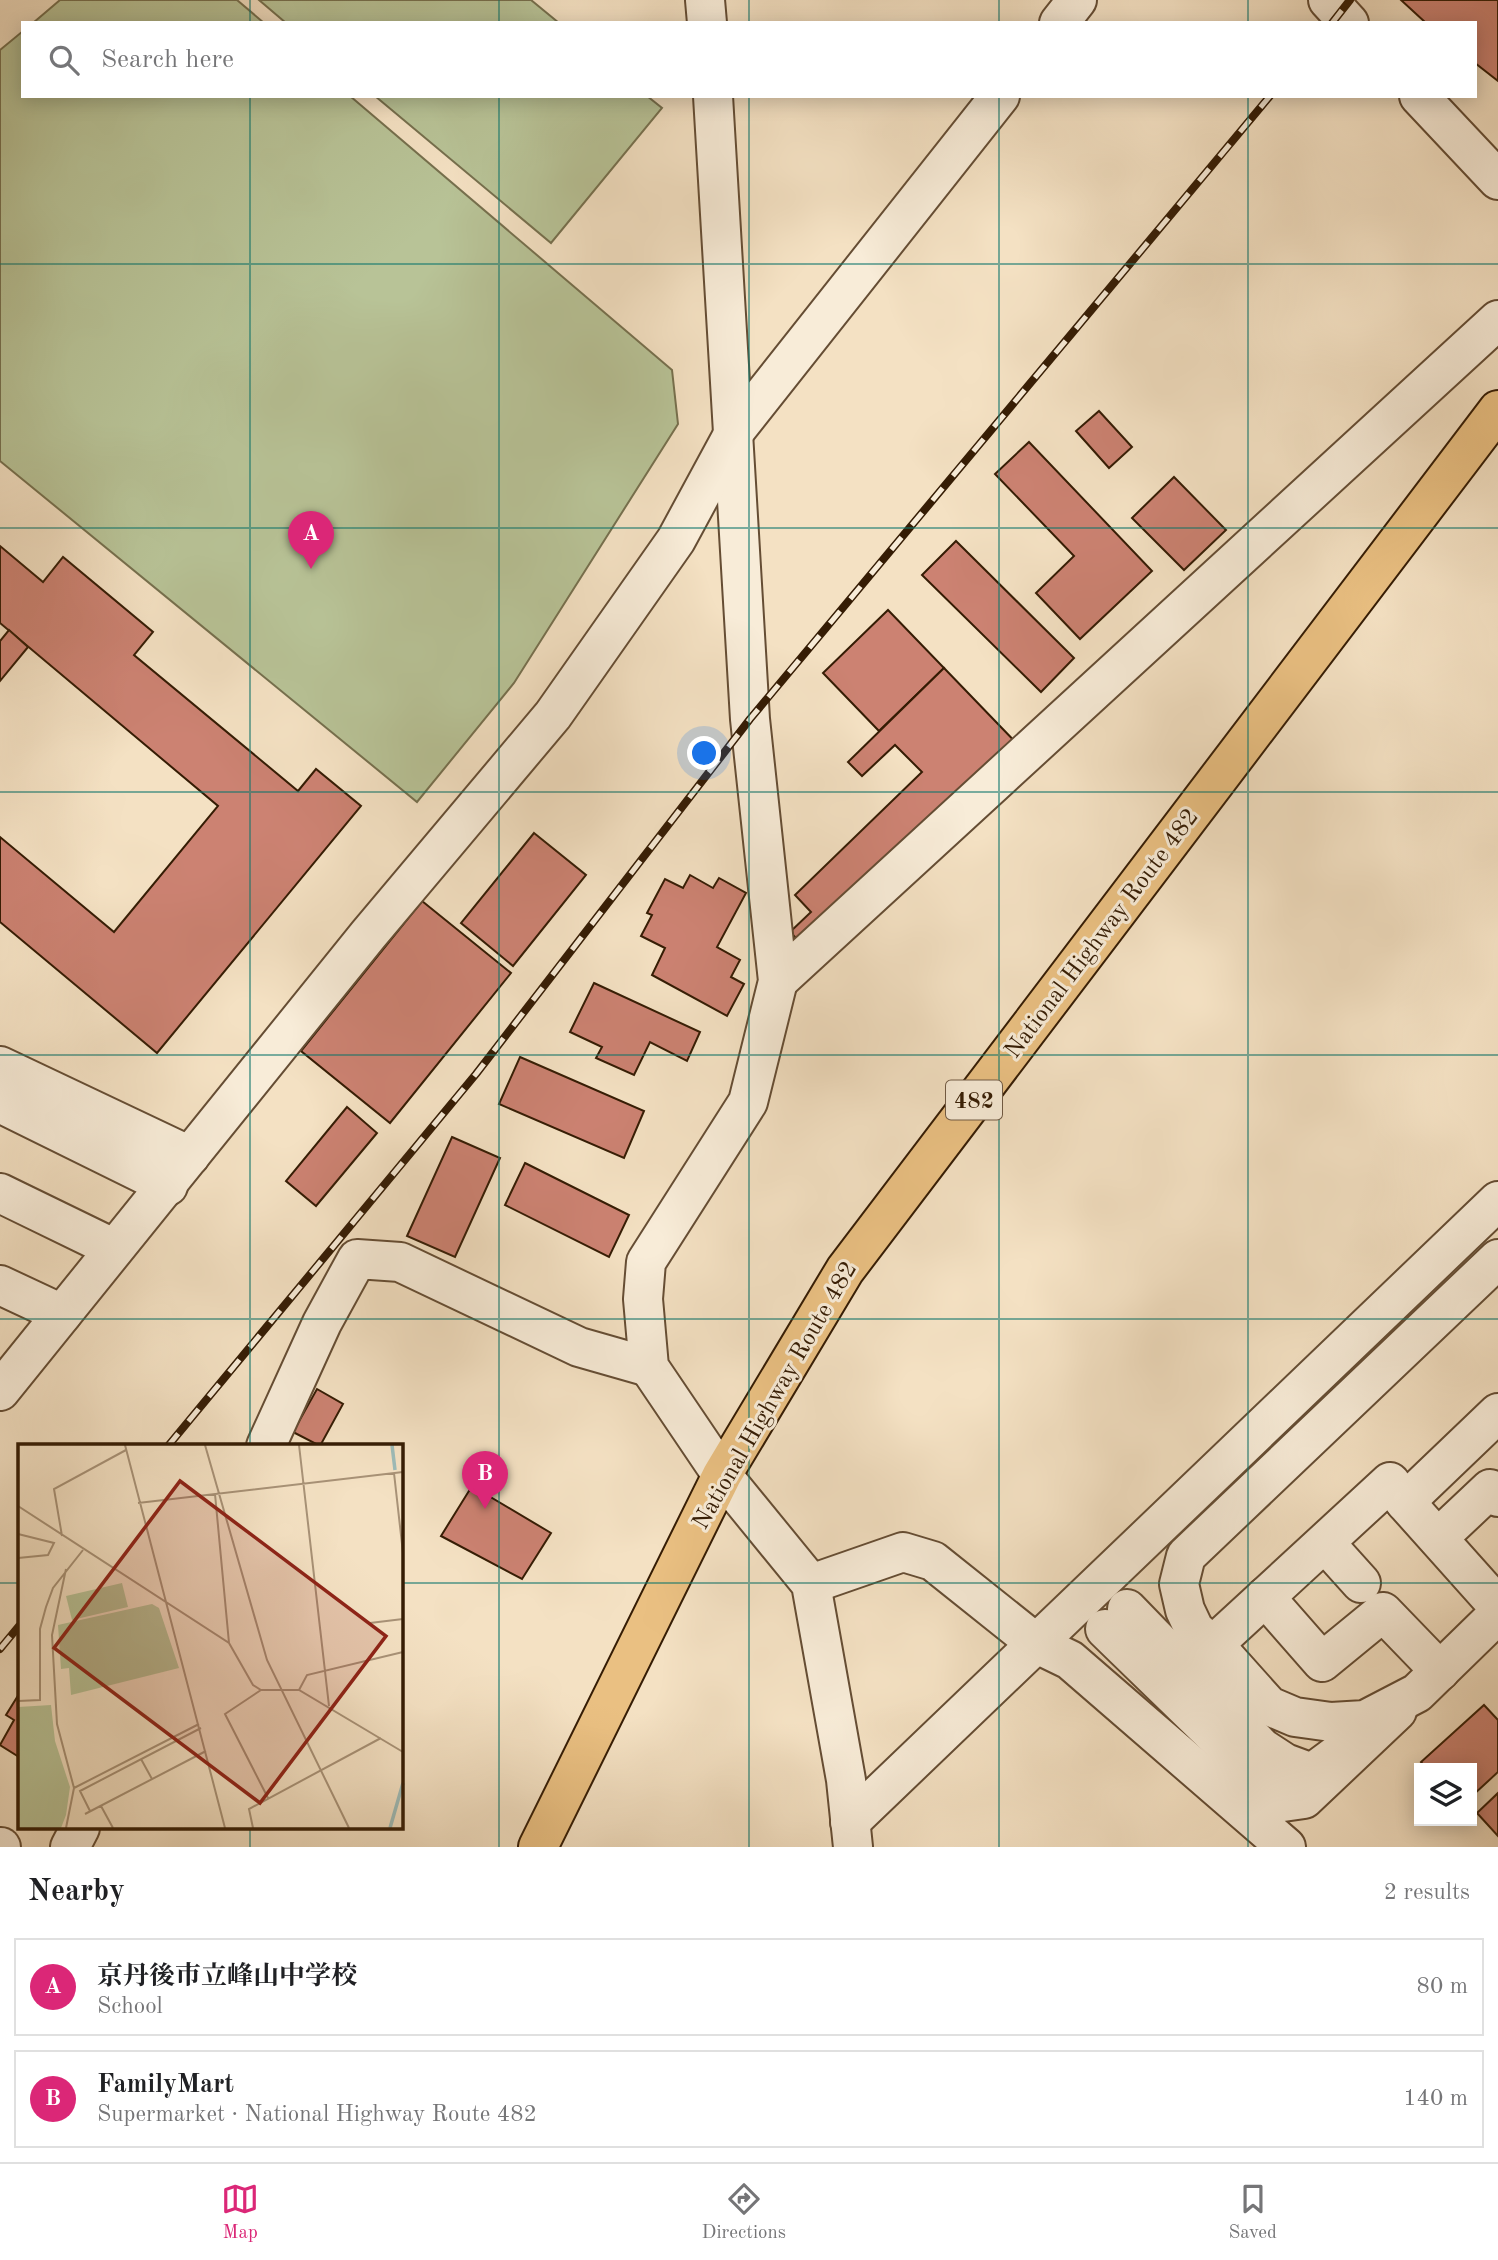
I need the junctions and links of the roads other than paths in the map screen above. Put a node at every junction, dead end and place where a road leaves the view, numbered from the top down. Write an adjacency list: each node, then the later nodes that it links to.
1 (705, 0): 4 (street)
2 (1077, 0): 5 (street)
3 (1328, 0): 6 (street)
4 (707, 21)
5 (1061, 21)
6 (1347, 21)
7 (713, 98): 13 (street)
8 (998, 98): 13 (street)
9 (1421, 98): 10 (street)
10 (1498, 180)
11 (1498, 320): 14 (street)
12 (1498, 410): 28 (highway, National Highway Route 482 / 482)
13 (735, 431): 14 (street); 17 (street)
14 (778, 981): 24 (street)
15 (0, 1066): 17 (street)
16 (0, 1103): 17 (street)
17 (179, 1171): 20 (street)
18 (0, 1193): 20 (street)
19 (1498, 1201): 41 (street)
20 (113, 1248): 23 (street)
21 (1498, 1259): 33 (street)
22 (0, 1285): 23 (street)
23 (62, 1314): 25 (street)
24 (649, 1367): 27 (street); 28 (street)
25 (0, 1391)
26 (1498, 1413): 30 (street)
27 (267, 1444)
28 (722, 1475): 35 (street); 46 (highway, National Highway Route 482 / 482)
29 (1498, 1497): 31 (street)
30 (1405, 1502): 31 (street); 32 (street)
31 (1438, 1538): 37 (street)
32 (1325, 1543): 34 (street); 36 (street)
33 (1186, 1556): 39 (street); 40 (street)
34 (1361, 1583)
35 (811, 1584): 41 (street); 44 (street)
36 (1265, 1597): 40 (street); 42 (street)
37 (1498, 1606)
38 (1498, 1614): 42 (street)
39 (1116, 1619): 41 (street); 42 (street)
40 (1212, 1646): 42 (street)
41 (1054, 1652): 44 (street); 47 (street)
42 (1428, 1682)
43 (79, 1829): 45 (street)
44 (852, 1834)
45 (70, 1847)
46 (538, 1847)
47 (1286, 1847)

